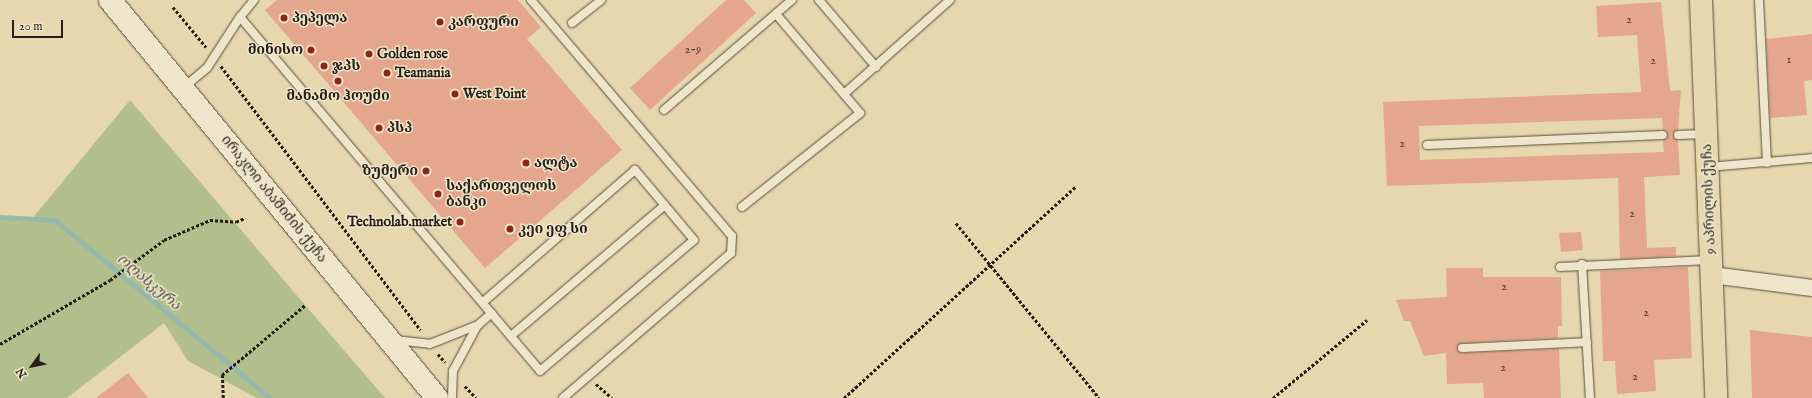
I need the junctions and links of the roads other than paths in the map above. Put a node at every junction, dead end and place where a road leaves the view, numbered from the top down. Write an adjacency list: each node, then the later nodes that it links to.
1 (110, 0): 14 (main road, ირაკლი აბაშიძის ქუჩა)
2 (254, 0): 11 (lane)
3 (531, 0): 39 (lane)
4 (600, 0): 12 (lane)
5 (792, 0): 10 (lane)
6 (819, 0): 13 (lane)
7 (950, 0): 13 (lane)
8 (1702, 0): 17 (main road, 9 აპრილის ქუჩა)
9 (1759, 0): 22 (lane)
10 (776, 14): 15 (lane); 16 (lane)
11 (240, 18): 14 (lane); 30 (lane)
12 (572, 23)
13 (876, 67): 15 (lane)
14 (183, 89): 34 (main road, ირაკლი აბაშიძის ქუჩა)
15 (844, 94): 25 (lane)
16 (664, 110)
17 (1707, 134): 19 (lane); 23 (main road, 9 აპრილის ქუჩა)
18 (1663, 135): 20 (lane)
19 (1678, 135)
20 (1427, 144)
21 (1812, 158): 22 (lane)
22 (1766, 163): 23 (lane)
23 (1708, 167): 28 (main road, 9 აპრილის ქუჩა)
24 (665, 205): 30 (lane); 33 (lane); 33 (lane)
25 (742, 207)
26 (1582, 264): 27 (lane); 28 (lane); 35 (lane)
27 (1560, 267)
28 (1712, 267): 29 (street); 41 (main road, 9 აპრილის ქუჩა)
29 (1812, 288)
30 (483, 302): 31 (lane)
31 (492, 313): 32 (lane); 33 (lane)
32 (478, 325): 34 (lane); 38 (lane)
33 (511, 336)
34 (390, 340): 37 (main road, ირაკლი აბაშიძის ქუჩა)
35 (1587, 342): 36 (lane); 40 (lane)
36 (1462, 348)
37 (438, 398)
38 (452, 398)
39 (563, 398)
40 (1590, 398)
41 (1716, 398)

